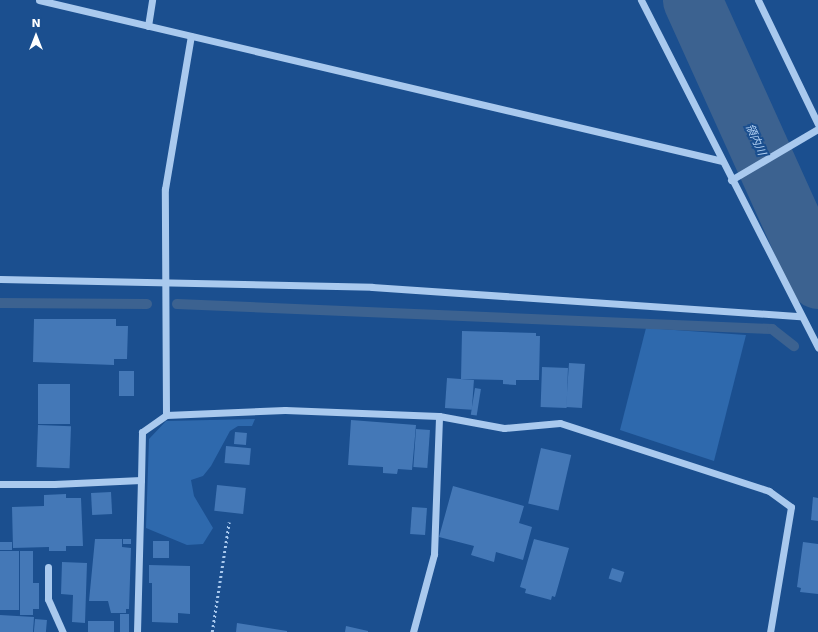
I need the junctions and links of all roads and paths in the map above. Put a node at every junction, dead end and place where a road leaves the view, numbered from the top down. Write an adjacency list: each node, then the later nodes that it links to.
1 (39, 0): 5 (street)
2 (152, 0): 5 (street)
3 (641, 0): 9 (street)
4 (758, 0): 7 (street)
5 (148, 26): 6 (street)
6 (191, 36): 9 (street); 12 (street)
7 (818, 124)
8 (815, 131): 10 (street)
9 (722, 161): 10 (street)
10 (731, 180): 13 (street)
11 (0, 279): 12 (street)
12 (165, 282): 13 (street); 15 (street)
13 (800, 316): 14 (street)
14 (818, 348)
15 (166, 415): 16 (street); 17 (street)
16 (439, 416): 24 (street); 25 (street)
17 (141, 480): 18 (street); 22 (street)
18 (0, 484)
19 (229, 522): 23 (path)
20 (48, 568): 21 (street)
21 (63, 632)
22 (137, 632)
23 (212, 632)
24 (413, 632)
25 (770, 632)

